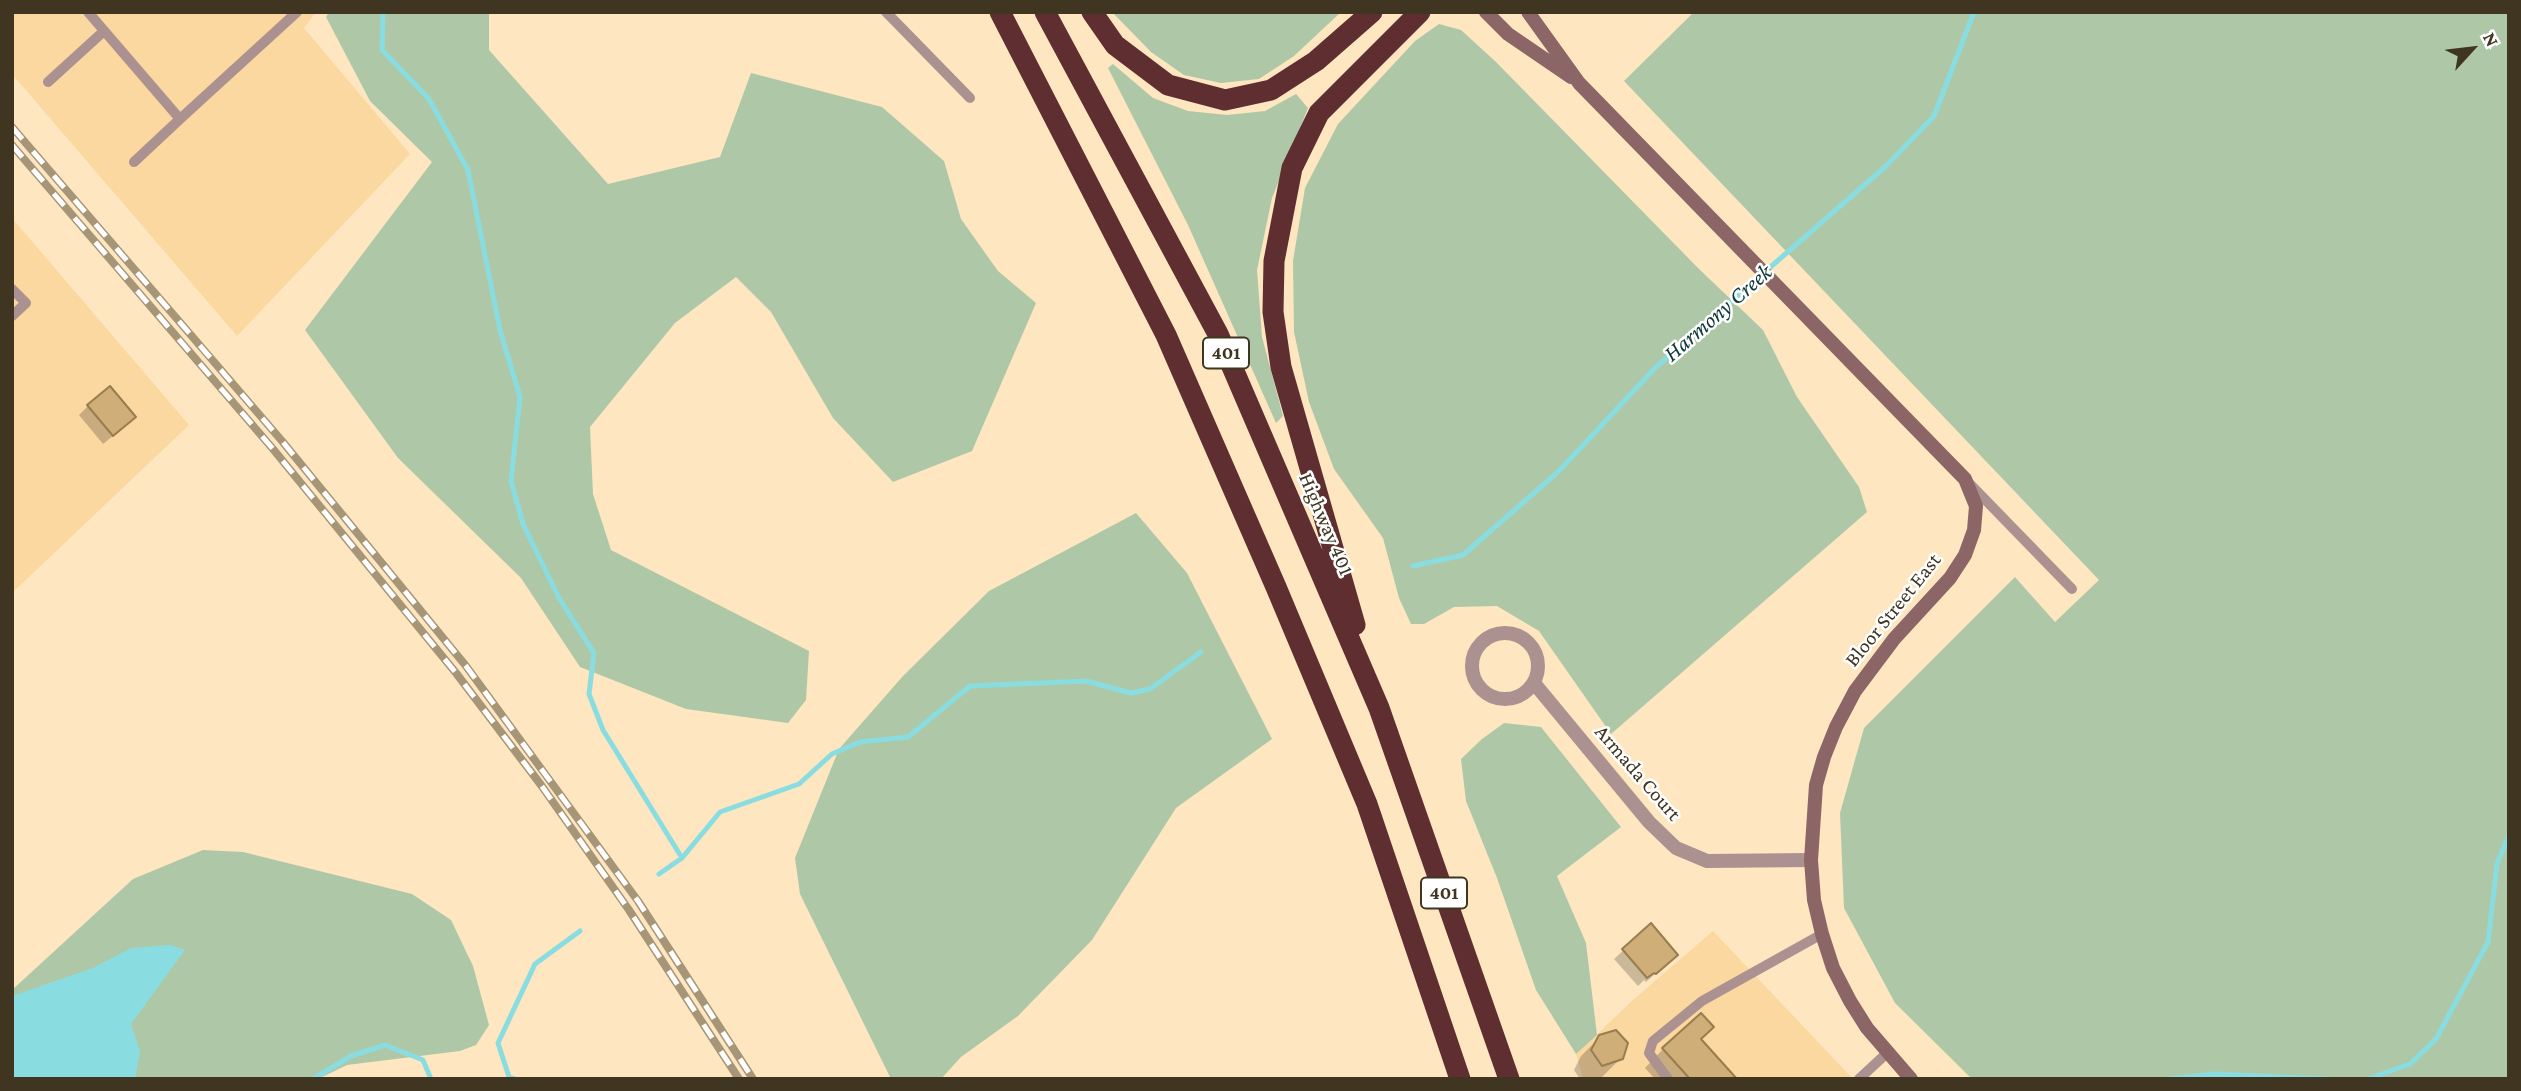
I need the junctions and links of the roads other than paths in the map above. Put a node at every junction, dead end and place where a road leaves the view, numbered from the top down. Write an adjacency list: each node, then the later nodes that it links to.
1 (88, 12): 11 (lane)
2 (298, 12): 15 (lane)
3 (886, 12): 14 (lane)
4 (1000, 12): 26 (highway, 401)
5 (1045, 12): 22 (highway, Highway 401 / 401)
6 (1092, 12): 7 (highway)
7 (1371, 12)
8 (1420, 12): 22 (highway)
9 (1486, 12): 13 (main road, Bloor Street East)
10 (1528, 12): 13 (main road, Bloor Street East)
11 (104, 31): 12 (lane); 15 (lane)
12 (48, 82)
13 (1579, 83): 19 (main road, Bloor Street East)
14 (970, 98)
15 (180, 119): 16 (lane)
16 (134, 162)
17 (12, 289): 18 (lane)
18 (12, 316)
19 (1965, 479): 20 (lane); 23 (main road, Bloor Street East)
20 (2072, 589)
21 (1534, 683): 21 (street); 23 (street, Armada Court)
22 (1379, 708): 27 (highway, Highway 401 / 401)
23 (1811, 860): 24 (main road, Bloor Street East)
24 (1822, 934): 25 (main road, Bloor Street East); 28 (lane)
25 (1887, 1053): 29 (lane); 30 (main road, Bloor Street East)
26 (1460, 1079)
27 (1509, 1079)
28 (1668, 1079)
29 (1859, 1079)
30 (1911, 1079)

